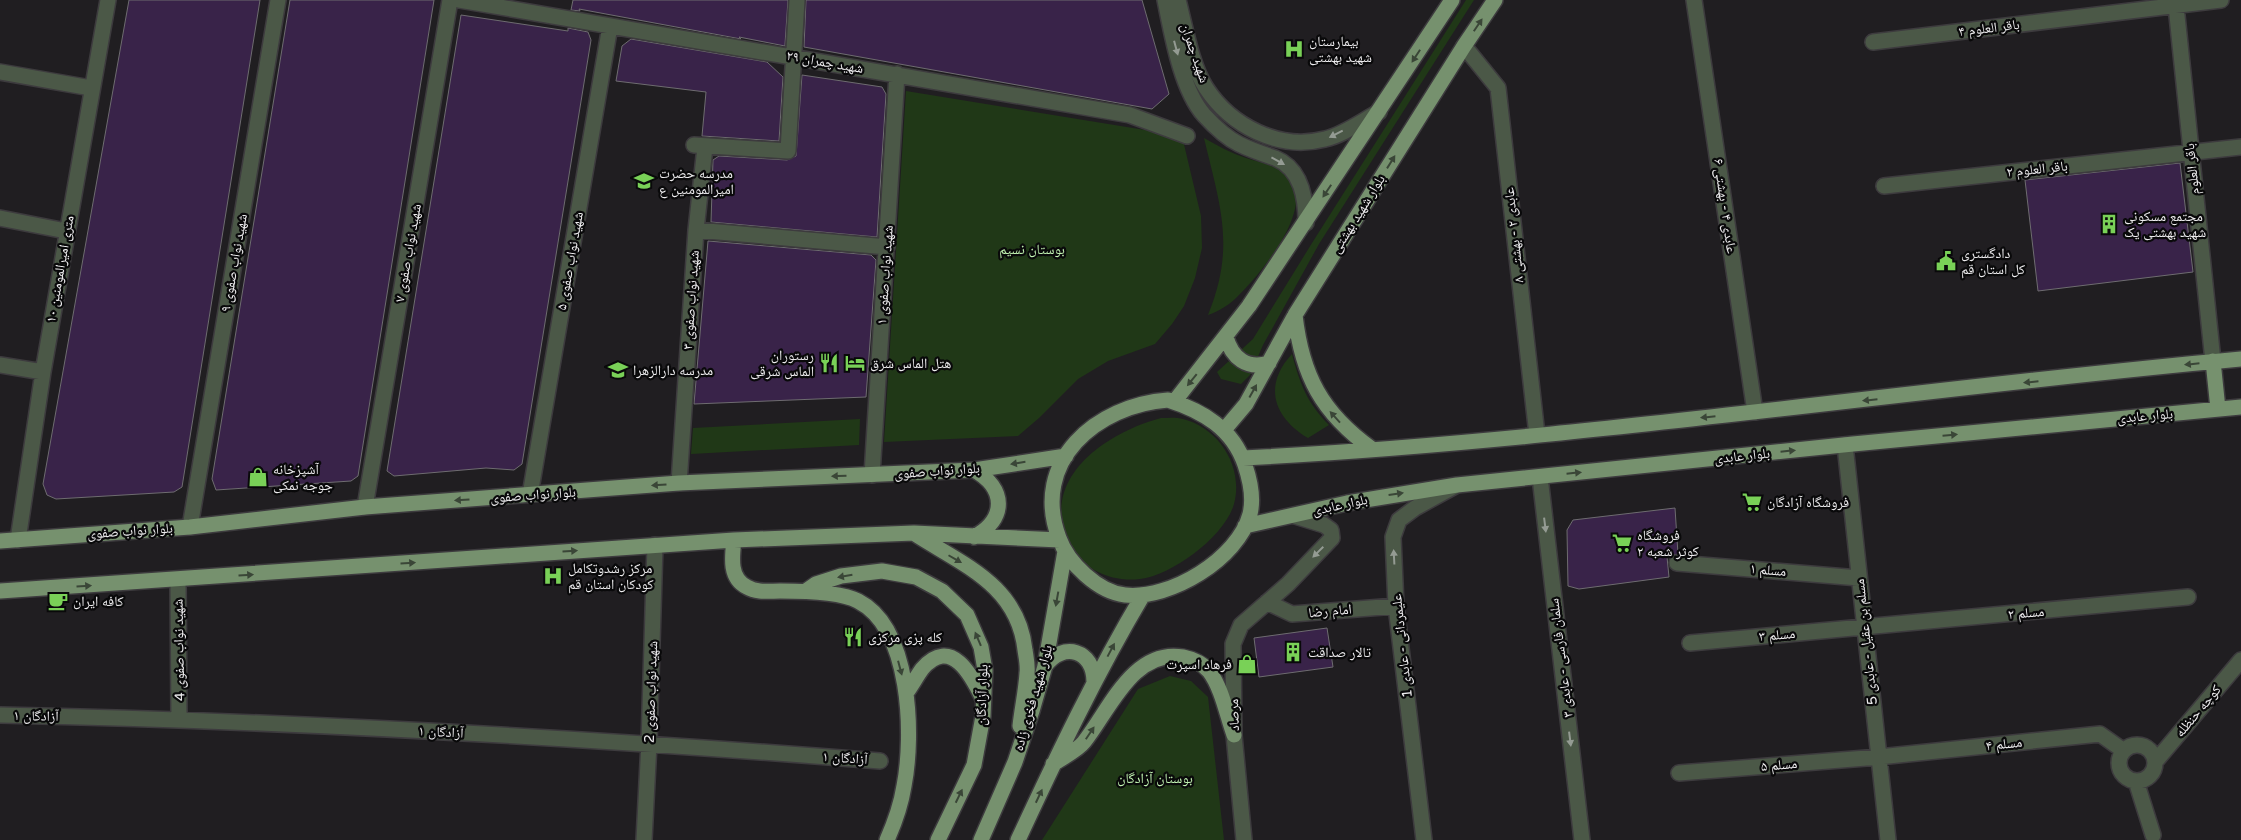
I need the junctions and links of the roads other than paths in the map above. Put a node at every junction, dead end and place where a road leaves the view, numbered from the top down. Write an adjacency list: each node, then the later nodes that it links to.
1 (108, 0): 20 (street, ۱۰ متری امیرالمومنین)
2 (278, 0): 57 (street, شهید نواب صفوی ۹)
3 (450, 0): 54 (street, شهید نواب صفوی ۷)
4 (459, 0): 14 (street, شهید چمران ۲۹)
5 (796, 0): 17 (street)
6 (1165, 0): 27 (street, one-way to 27)
7 (1178, 0): 21 (street, شهید چمران, one-way to 7)
8 (1452, 0): 21 (main road, one-way to 21)
9 (1495, 0): 16 (main road, بلوار شهید بهشتی, one-way to 9)
10 (1694, 0): 41 (street, عابدی ۴ - بهشتی ۶)
11 (2221, 0): 12 (street, باقر العلوم ۴)
12 (2176, 6): 13 (street, باقر العلوم ۴); 24 (street, باقر العلوم)
13 (2105, 7): 15 (street, باقر العلوم ۴)
14 (610, 26): 17 (street, شهید چمران ۲۹); 53 (street, شهید نواب صفوی ۵)
15 (1873, 42)
16 (1464, 46): 31 (main road, بلوار شهید بهشتی, one-way to 16); 43 (street, عابدی ۲ - بهشتی ۸)
17 (792, 56): 19 (street, شهید چمران ۲۹); 28 (street, شهید نواب صفوی ۳)
18 (0, 72): 20 (street)
19 (897, 74): 22 (street, شهید چمران ۲۹); 30 (street, شهید نواب صفوی ۱)
20 (91, 88): 29 (street, ۱۰ متری امیرالمومنین)
21 (1379, 112): 27 (main road, one-way to 27)
22 (1186, 136)
23 (2241, 147): 24 (street, باقر العلوم ۲)
24 (2190, 152): 25 (street, باقر العلوم ۲); 34 (street, باقر العلوم)
25 (1884, 186)
26 (0, 218): 29 (street)
27 (1306, 223): 32 (main road)
28 (696, 230): 30 (street); 51 (street, شهید نواب صفوی ۳)
29 (66, 231): 37 (street, ۱۰ متری امیرالمومنین)
30 (886, 247): 49 (street, شهید نواب صفوی ۱)
31 (1295, 315): 35 (main road, بلوار شهید بهشتی); 45 (main road, one-way to 31)
32 (1226, 337): 35 (main road); 38 (main road, one-way to 38)
33 (2241, 359): 34 (main road)
34 (2213, 362): 40 (main road); 41 (main road, one-way to 41)
35 (1269, 363): 42 (main road, بلوار شهید بهشتی, one-way to 35)
36 (0, 365): 37 (street)
37 (43, 372): 60 (street, ۱۰ متری امیرالمومنین)
38 (1174, 402): 42 (main road); 46 (main road)
39 (2241, 407): 40 (main road, بلوار عابدی)
40 (2218, 410): 44 (main road, بلوار عابدی, one-way to 40)
41 (1755, 412): 43 (main road, one-way to 43)
42 (1224, 430): 47 (main road)
43 (1537, 435): 45 (main road)
44 (1844, 445): 50 (main road, بلوار عابدی, one-way to 44); 66 (street, مسلم بن عقیل - عابدی 5)
45 (1372, 449): 47 (main road)
46 (1066, 456): 48 (main road, بلوار نواب صفوی, one-way to 48); 64 (main road)
47 (1243, 458): 56 (main road)
48 (974, 470): 49 (main road, بلوار نواب صفوی); 59 (main road)
49 (872, 475): 51 (main road, بلوار نواب صفوی, one-way to 51)
50 (1540, 477): 52 (main road, بلوار عابدی); 101 (street, سلمان فارسی - عابدی ۳, one-way to 101)
51 (679, 483): 53 (main road, بلوار نواب صفوی, one-way to 53)
52 (1457, 486): 55 (main road, بلوار عابدی, one-way to 52); 73 (street, علیمردانی - عابدی 1, one-way to 52)
53 (530, 495): 54 (main road, بلوار نواب صفوی, one-way to 54)
54 (366, 506): 57 (main road, بلوار نواب صفوی)
55 (1295, 516): 56 (main road, بلوار عابدی); 72 (street, مرصاد, one-way to 72)
56 (1245, 526): 70 (main road)
57 (190, 527): 60 (main road, بلوار نواب صفوی)
58 (914, 533): 59 (main road); 61 (main road); 88 (main road, one-way to 88)
59 (974, 536): 64 (main road)
60 (18, 540): 62 (main road, بلوار نواب صفوی)
61 (734, 540): 63 (main road); 69 (main road)
62 (0, 541)
63 (655, 545): 67 (main road, one-way to 63); 84 (street, شهید نواب صفوی 2)
64 (1062, 545): 70 (main road); 77 (main road, بلوار شهید فخری زاده, one-way to 77)
65 (1678, 563): 66 (street, مسلم ۱)
66 (1859, 578): 74 (street, مسلم بن عقیل - عابدی 5)
67 (178, 580): 68 (main road, one-way to 67); 82 (street, شهید نواب صفوی 4)
68 (0, 591)
69 (806, 591): 79 (main road, one-way to 79); 80 (main road, بلوار آزادگان, one-way to 69)
70 (1143, 595): 78 (main road, one-way to 70)
71 (2188, 597): 74 (street, مسلم ۲)
72 (1267, 602): 73 (street, امام رضا); 83 (street, مرصاد)
73 (1396, 606): 100 (street, علیمردانی - عابدی 1)
74 (1865, 628): 75 (street, مسلم ۳); 86 (street, مسلم بن عقیل - عابدی 5)
75 (1690, 643)
76 (2241, 660): 89 (street, کوچه حنظله)
77 (1045, 666): 78 (main road); 88 (main road, بلوار شهید فخری زاده)
78 (1094, 682): 90 (main road)
79 (906, 692): 80 (main road); 95 (main road)
80 (984, 701): 96 (main road, بلوار آزادگان, one-way to 80)
81 (0, 716): 82 (street, آزادگان ۱)
82 (179, 719): 84 (street, آزادگان ۱)
83 (1234, 735): 90 (main road, one-way to 83); 99 (street, مرصاد)
84 (650, 743): 87 (street, آزادگان ۱); 94 (street, شهید نواب صفوی 2)
85 (2124, 751): 86 (street, مسلم ۴); 89 (street); 92 (street)
86 (1879, 757): 91 (street, مسلم ۵); 102 (street, مسلم بن عقیل - عابدی 5)
87 (880, 760)
88 (1015, 762): 97 (main road, بلوار شهید فخری زاده)
89 (2155, 762): 92 (street)
90 (1053, 764): 98 (main road, one-way to 90)
91 (1679, 773)
92 (2136, 781): 93 (street)
93 (2153, 838)
94 (644, 840)
95 (887, 840)
96 (938, 840)
97 (980, 840)
98 (1018, 840)
99 (1244, 840)
100 (1424, 840)
101 (1582, 840)
102 (1888, 840)

